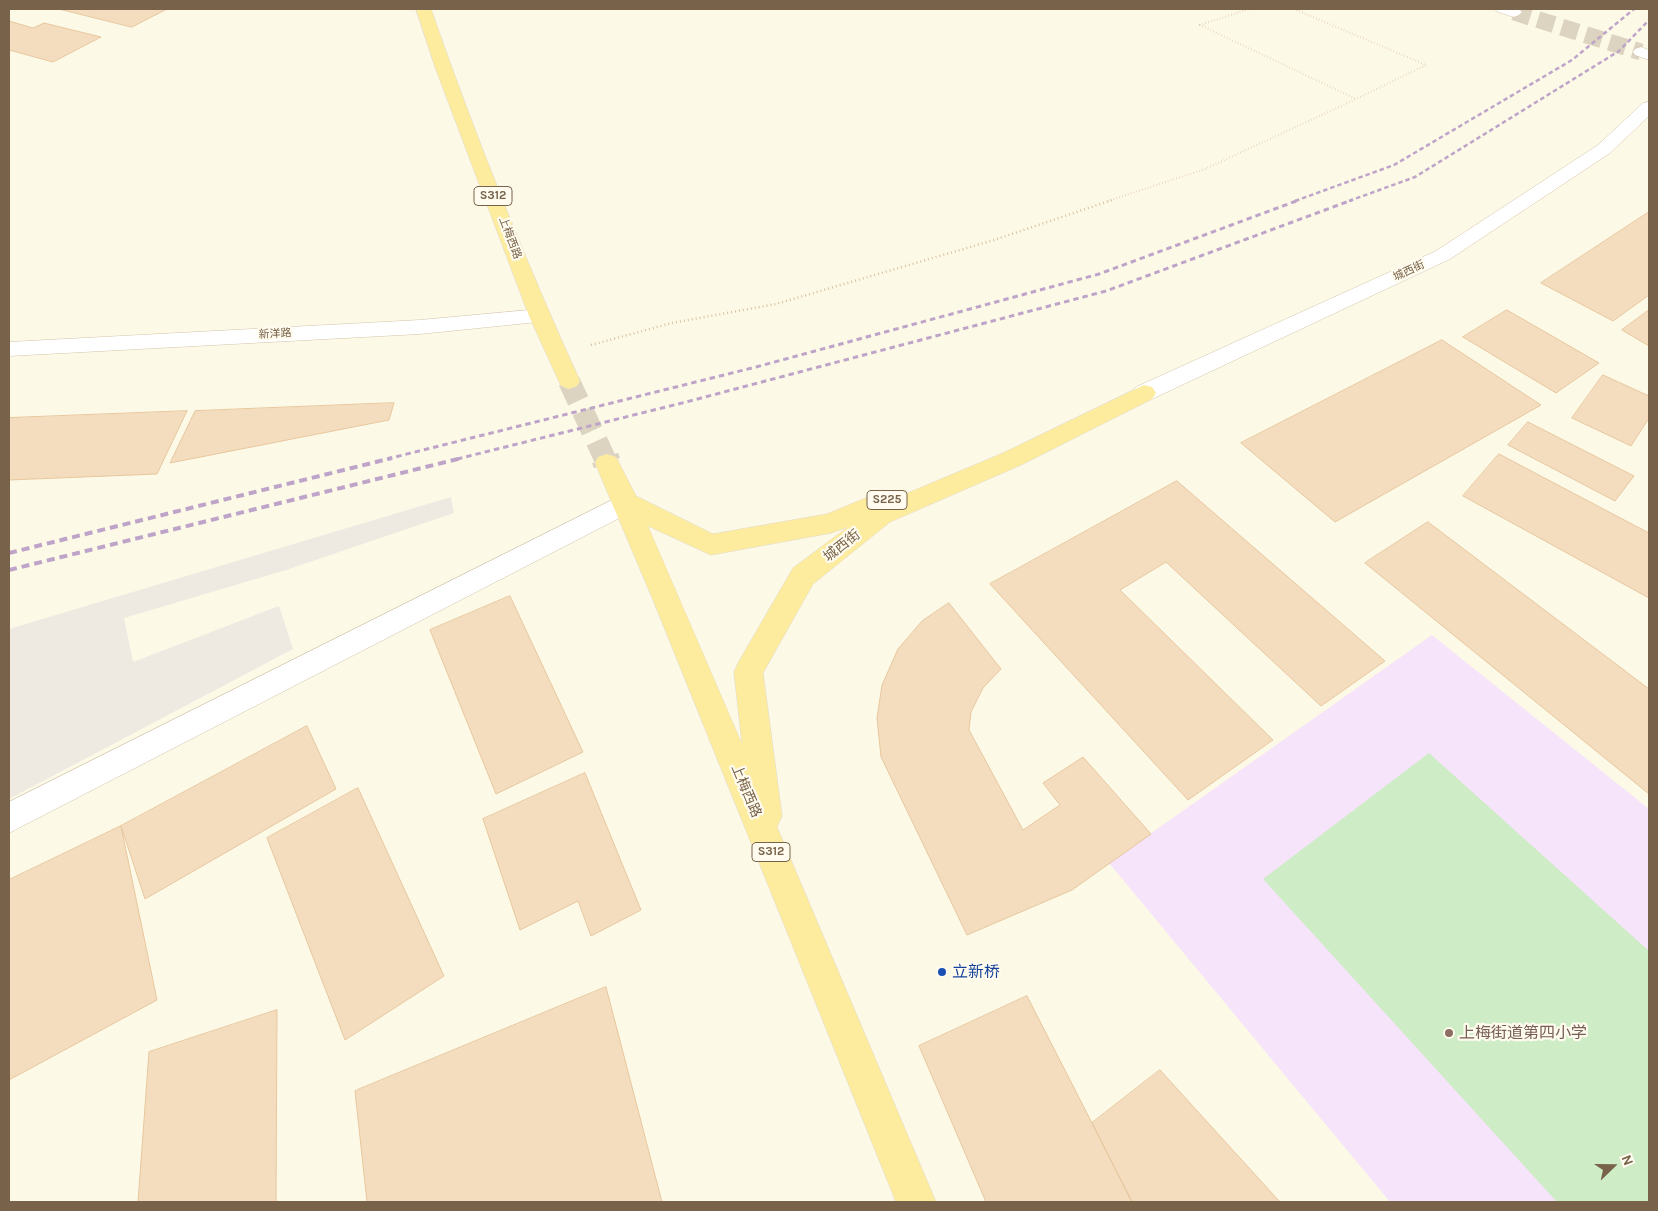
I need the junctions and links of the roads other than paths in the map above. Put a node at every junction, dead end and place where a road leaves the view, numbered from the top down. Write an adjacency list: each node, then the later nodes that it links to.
1 (423, 9): 3 (main road, 上梅西路 / S312)
2 (1649, 107): 6 (street, 城西街)
3 (540, 316): 4 (street, 新洋路); 5 (main road, 上梅西路 / S312)
4 (9, 349)
5 (569, 381)
6 (1144, 394): 8 (main road, 城西街 / S225); 10 (main road, 城西街)
7 (607, 464): 8 (main road, 上梅西路 / S312)
8 (626, 503): 9 (street); 10 (main road, 上梅西路 / S312)
9 (9, 818)
10 (770, 850): 11 (main road, 上梅西路 / S312)
11 (916, 1202)

